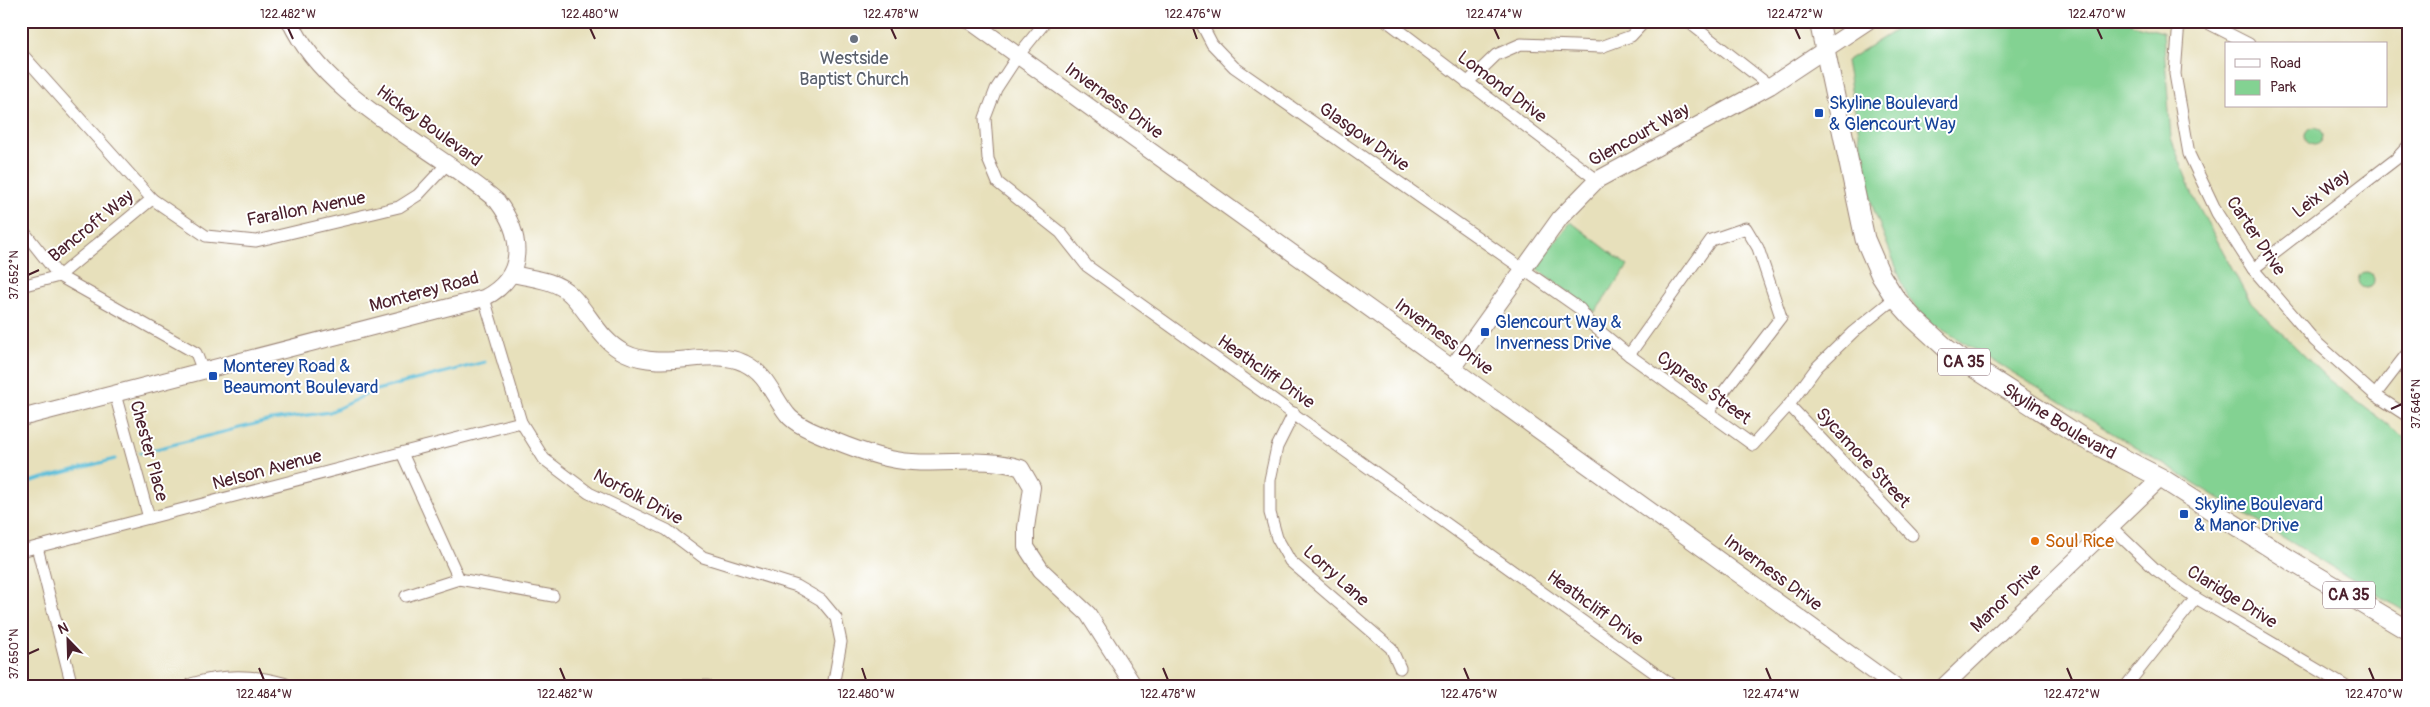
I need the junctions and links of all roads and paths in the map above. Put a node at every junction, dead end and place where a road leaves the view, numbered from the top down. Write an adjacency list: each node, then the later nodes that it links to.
1 (290, 21): 19 (street, Hickey Boulevard)
2 (970, 21): 15 (street, Inverness Drive)
3 (1046, 21): 15 (street, Heathcliff Drive)
4 (1200, 21): 23 (street, Glasgow Drive)
5 (1387, 21): 16 (street, Lomond Drive)
6 (1645, 21): 16 (street)
7 (1687, 21): 17 (street)
8 (1819, 21): 13 (main road, Skyline Boulevard / CA 35)
9 (1868, 21): 13 (street, Glencourt Way)
10 (2179, 21): 24 (street, Carter Drive)
11 (2204, 21): 12 (street)
12 (2245, 42)
13 (1826, 48): 17 (street, Glencourt Way); 29 (main road, Skyline Boulevard / CA 35)
14 (21, 53): 21 (street, Farallon Avenue)
15 (1018, 57): 32 (street, Inverness Drive); 38 (street, Heathcliff Drive)
16 (1467, 83): 20 (street, Lomond Drive)
17 (1770, 86): 20 (street, Glencourt Way)
18 (2409, 145): 24 (street, Leix Way)
19 (447, 164): 21 (street, Farallon Avenue); 25 (street, Hickey Boulevard)
20 (1597, 180): 23 (street, Glencourt Way)
21 (152, 199): 26 (street, Bancroft Way)
22 (21, 228): 26 (street)
23 (1522, 268): 31 (street, Cypress Street); 32 (street, Glencourt Way)
24 (2253, 269): 35 (street, Carter Drive)
25 (512, 274): 28 (street, Monterey Road); 61 (street)
26 (59, 276): 27 (street, Bancroft Way); 33 (street)
27 (21, 286)
28 (484, 298): 33 (street, Monterey Road); 41 (street, Norfolk Drive)
29 (1895, 298): 36 (street, Cypress Street); 43 (main road, Skyline Boulevard / CA 35)
30 (2409, 351): 35 (street)
31 (1629, 355): 37 (street, Cypress Street); 37 (street)
32 (1452, 367): 63 (street, Inverness Drive)
33 (202, 370): 34 (street, Monterey Road)
34 (115, 394): 40 (street, Monterey Road); 44 (street, Chester Place)
35 (2376, 395): 39 (street, Carter Drive)
36 (1789, 405): 37 (street, Cypress Street); 46 (street, Sycamore Street)
37 (1708, 412)
38 (1294, 413): 54 (street, Lorry Lane); 62 (street, Heathcliff Drive)
39 (2409, 417)
40 (21, 418)
41 (521, 422): 42 (street, Nelson Avenue); 60 (street, Norfolk Drive)
42 (402, 453): 44 (street, Nelson Avenue); 49 (street)
43 (2161, 478): 45 (street, Manor Drive); 53 (main road, Skyline Boulevard / CA 35)
44 (150, 518): 47 (street, Nelson Avenue)
45 (2110, 526): 52 (street, Claridge Drive); 64 (street, Manor Drive)
46 (1912, 535)
47 (37, 547): 48 (street, Nelson Avenue); 55 (street)
48 (21, 551)
49 (459, 579): 50 (street); 51 (street)
50 (406, 596)
51 (553, 596)
52 (2196, 598): 65 (street); 66 (street, Claridge Drive)
53 (2409, 631)
54 (1400, 668)
55 (72, 686)
56 (193, 686): 57 (street)
57 (284, 686)
58 (661, 686): 59 (street)
59 (708, 686)
60 (833, 686)
61 (1134, 686)
62 (1673, 686)
63 (1894, 686)
64 (1944, 686)
65 (2126, 686)
66 (2345, 686)

